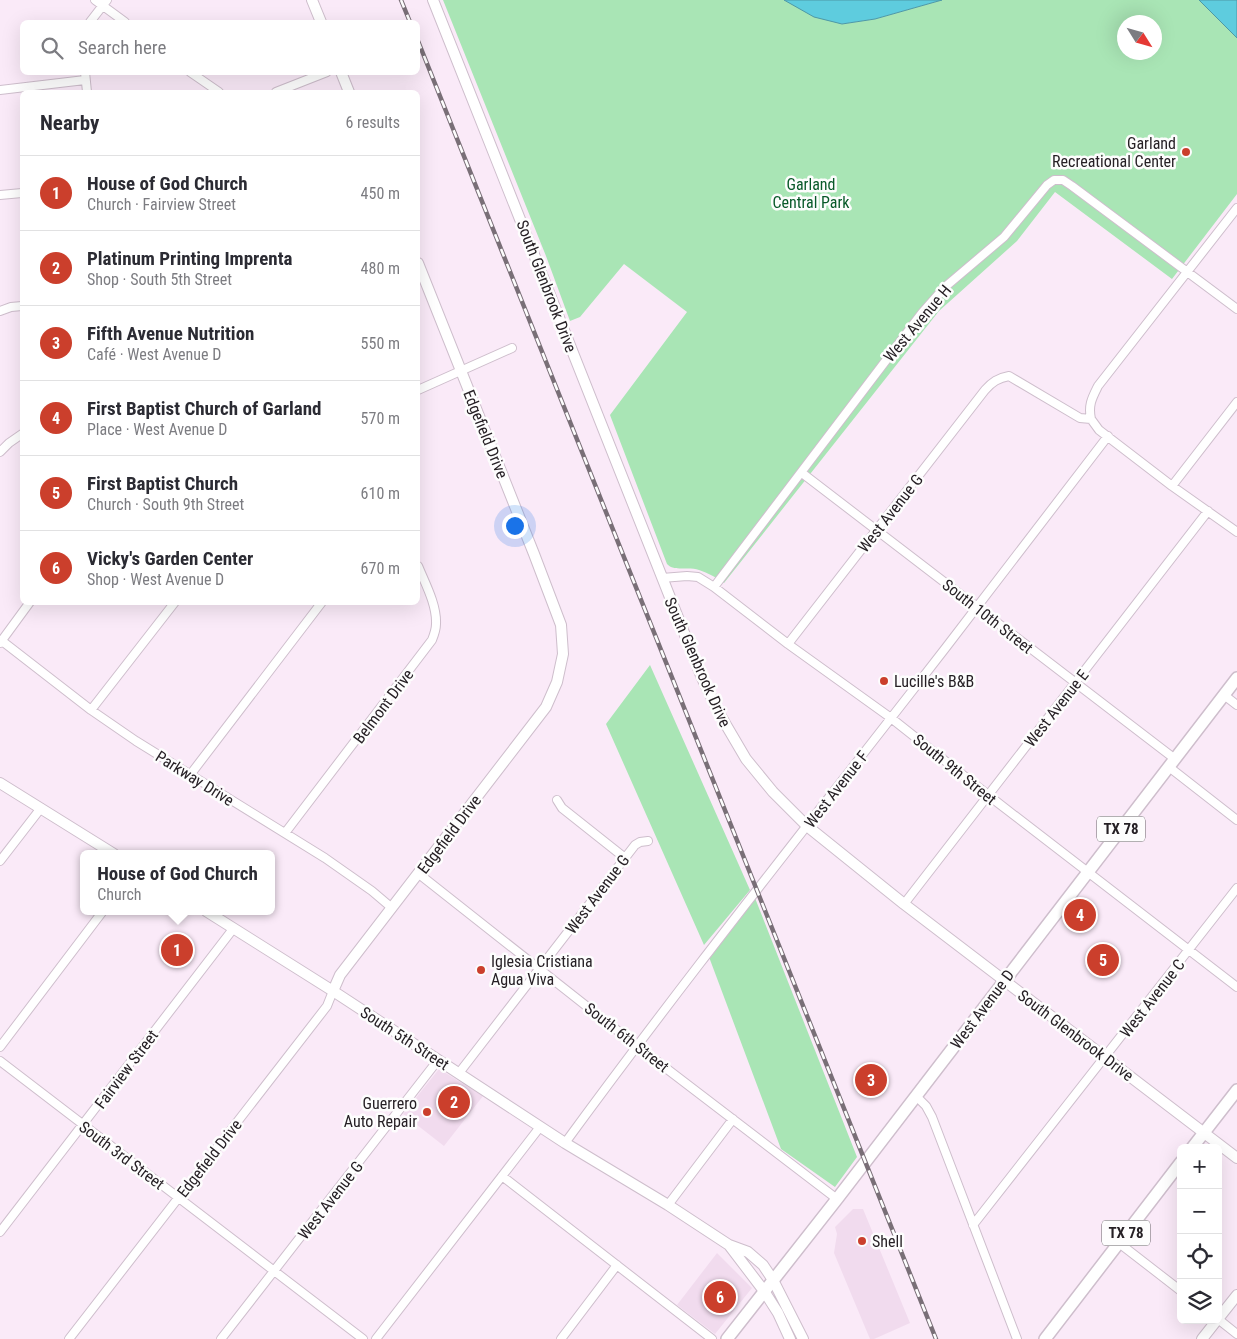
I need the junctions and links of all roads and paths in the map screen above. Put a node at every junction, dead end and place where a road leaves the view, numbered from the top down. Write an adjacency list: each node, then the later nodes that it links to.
1 (95, 0): 4 (street)
2 (312, 0): 7 (street)
3 (433, 0): 39 (street, South Glenbrook Drive)
4 (104, 3): 5 (street); 6 (street)
5 (91, 20)
6 (123, 20)
7 (320, 20)
8 (194, 75): 14 (street)
9 (319, 75): 15 (street)
10 (342, 75): 16 (street)
11 (85, 76): 12 (street); 13 (street)
12 (0, 90)
13 (87, 90)
14 (216, 90)
15 (281, 90)
16 (348, 90)
17 (20, 192): 18 (street)
18 (0, 194)
19 (1237, 208): 21 (street)
20 (420, 268): 26 (street, Edgefield Drive)
21 (1187, 272): 23 (street); 29 (street); 33 (street, West Avenue H)
22 (20, 306): 24 (street)
23 (1237, 309)
24 (0, 310)
25 (512, 348): 26 (street)
26 (461, 371): 27 (street); 67 (street, Edgefield Drive)
27 (420, 389)
28 (1237, 402): 34 (street)
29 (1090, 419): 31 (street); 36 (street, West Avenue G)
30 (20, 435): 32 (street)
31 (1108, 436): 34 (street); 44 (street, West Avenue F)
32 (0, 452)
33 (802, 472): 36 (street, South 10th Street); 40 (street, West Avenue H)
34 (1172, 486): 35 (street)
35 (1208, 511): 37 (street); 48 (street, West Avenue E)
36 (877, 530): 44 (street, South 10th Street); 46 (street, West Avenue G)
37 (1237, 532)
38 (420, 571): 61 (street, Belmont Drive)
39 (662, 578): 40 (street, South 9th Street); 60 (street, South Glenbrook Drive)
40 (714, 587): 46 (street, South 9th Street)
41 (28, 605): 45 (street)
42 (174, 605): 51 (street)
43 (320, 605): 54 (street)
44 (977, 607): 48 (street, South 10th Street); 52 (street, West Avenue F)
45 (1, 642): 51 (street, Parkway Drive)
46 (788, 644): 52 (street, South 9th Street)
47 (1237, 678): 49 (main road, West Avenue D / TX 78)
48 (1076, 683): 53 (street, South 10th Street); 56 (street, West Avenue E)
49 (1224, 695): 50 (street); 53 (main road, West Avenue D / TX 78)
50 (1237, 705)
51 (91, 710): 54 (street, Parkway Drive)
52 (891, 718): 56 (street, South 9th Street); 60 (street, West Avenue F)
53 (1172, 763): 59 (street, South 10th Street); 66 (main road, West Avenue D / TX 78)
54 (190, 775): 61 (street, Parkway Drive)
55 (0, 782): 58 (street)
56 (989, 795): 66 (street, South 9th Street); 69 (street, West Avenue E)
57 (557, 800): 64 (street)
58 (41, 808): 63 (street); 65 (street)
59 (1237, 820)
60 (807, 826): 69 (street, South Glenbrook Drive); 79 (street, West Avenue F)
61 (285, 833): 70 (street, Parkway Drive)
62 (648, 841): 64 (street, West Avenue G)
63 (108, 850)
64 (625, 858): 75 (street, West Avenue G)
65 (0, 861)
66 (1088, 872): 74 (street, South 9th Street); 76 (main road, West Avenue D / TX 78)
67 (419, 874): 70 (street, Edgefield Drive); 75 (street, South 6th Street)
68 (1237, 888): 74 (street, West Avenue C)
69 (904, 904): 76 (street, South Glenbrook Drive)
70 (392, 908): 78 (street, Edgefield Drive)
71 (100, 915): 80 (street)
72 (212, 915): 73 (street, South 5th Street)
73 (233, 929): 78 (street, South 5th Street); 88 (street, Fairview Street)
74 (1189, 951): 77 (street, South 9th Street); 81 (street, West Avenue C)
75 (540, 969): 79 (street, South 6th Street); 84 (street, West Avenue G)
76 (1004, 980): 81 (street, South Glenbrook Drive); 86 (main road, West Avenue D / TX 78)
77 (1237, 987)
78 (333, 991): 82 (street, South 5th Street); 96 (street, Edgefield Drive)
79 (637, 1046): 87 (street, South 6th Street); 91 (street, West Avenue F)
80 (0, 1047)
81 (1105, 1057): 90 (street, South Glenbrook Drive); 99 (street, West Avenue C)
82 (438, 1060): 84 (street, South 5th Street); 104 (street, West Avenue G)
83 (0, 1061): 88 (street, South 3rd Street)
84 (459, 1073): 89 (street, South 5th Street)
85 (1237, 1090): 90 (main road)
86 (916, 1096): 97 (main road, West Avenue D / TX 78); 99 (street)
87 (733, 1119): 97 (street, South 6th Street); 98 (street)
88 (84, 1125): 96 (street, South 3rd Street); 100 (street, Fairview Street)
89 (540, 1127): 91 (street, South 5th Street); 95 (street)
90 (1204, 1132): 92 (main road); 93 (street, South Glenbrook Drive)
91 (565, 1143): 98 (street, South 5th Street)
92 (1195, 1144)
93 (1237, 1158)
94 (1177, 1167): 101 (main road, TX 78)
95 (502, 1176): 103 (street); 116 (street)
96 (179, 1198): 104 (street, South 3rd Street); 113 (street, Edgefield Drive)
97 (837, 1199): 105 (main road, West Avenue D / TX 78)
98 (668, 1205): 102 (street, South 5th Street)
99 (973, 1225): 122 (street)
100 (0, 1232)
101 (1119, 1242): 106 (street); 123 (main road, TX 78)
102 (729, 1245): 105 (street, South 5th Street); 107 (street, South 5th Street)
103 (617, 1264): 117 (street); 118 (street)
104 (275, 1272): 114 (street, West Avenue G); 115 (street, South 3rd Street)
105 (773, 1280): 107 (main road, West Avenue D / TX 78); 121 (street, South 5th Street)
106 (1177, 1287)
107 (764, 1292): 119 (main road, West Avenue D / TX 78); 120 (street, South 5th Street)
108 (1237, 1295): 109 (street)
109 (1222, 1314)
110 (1222, 1322): 112 (street)
111 (1214, 1324): 124 (street)
112 (1237, 1334)
113 (69, 1339)
114 (221, 1339)
115 (363, 1339)
116 (376, 1339)
117 (561, 1339)
118 (712, 1339)
119 (727, 1339)
120 (790, 1339)
121 (803, 1339)
122 (1017, 1339)
123 (1045, 1339)
124 (1202, 1339)

